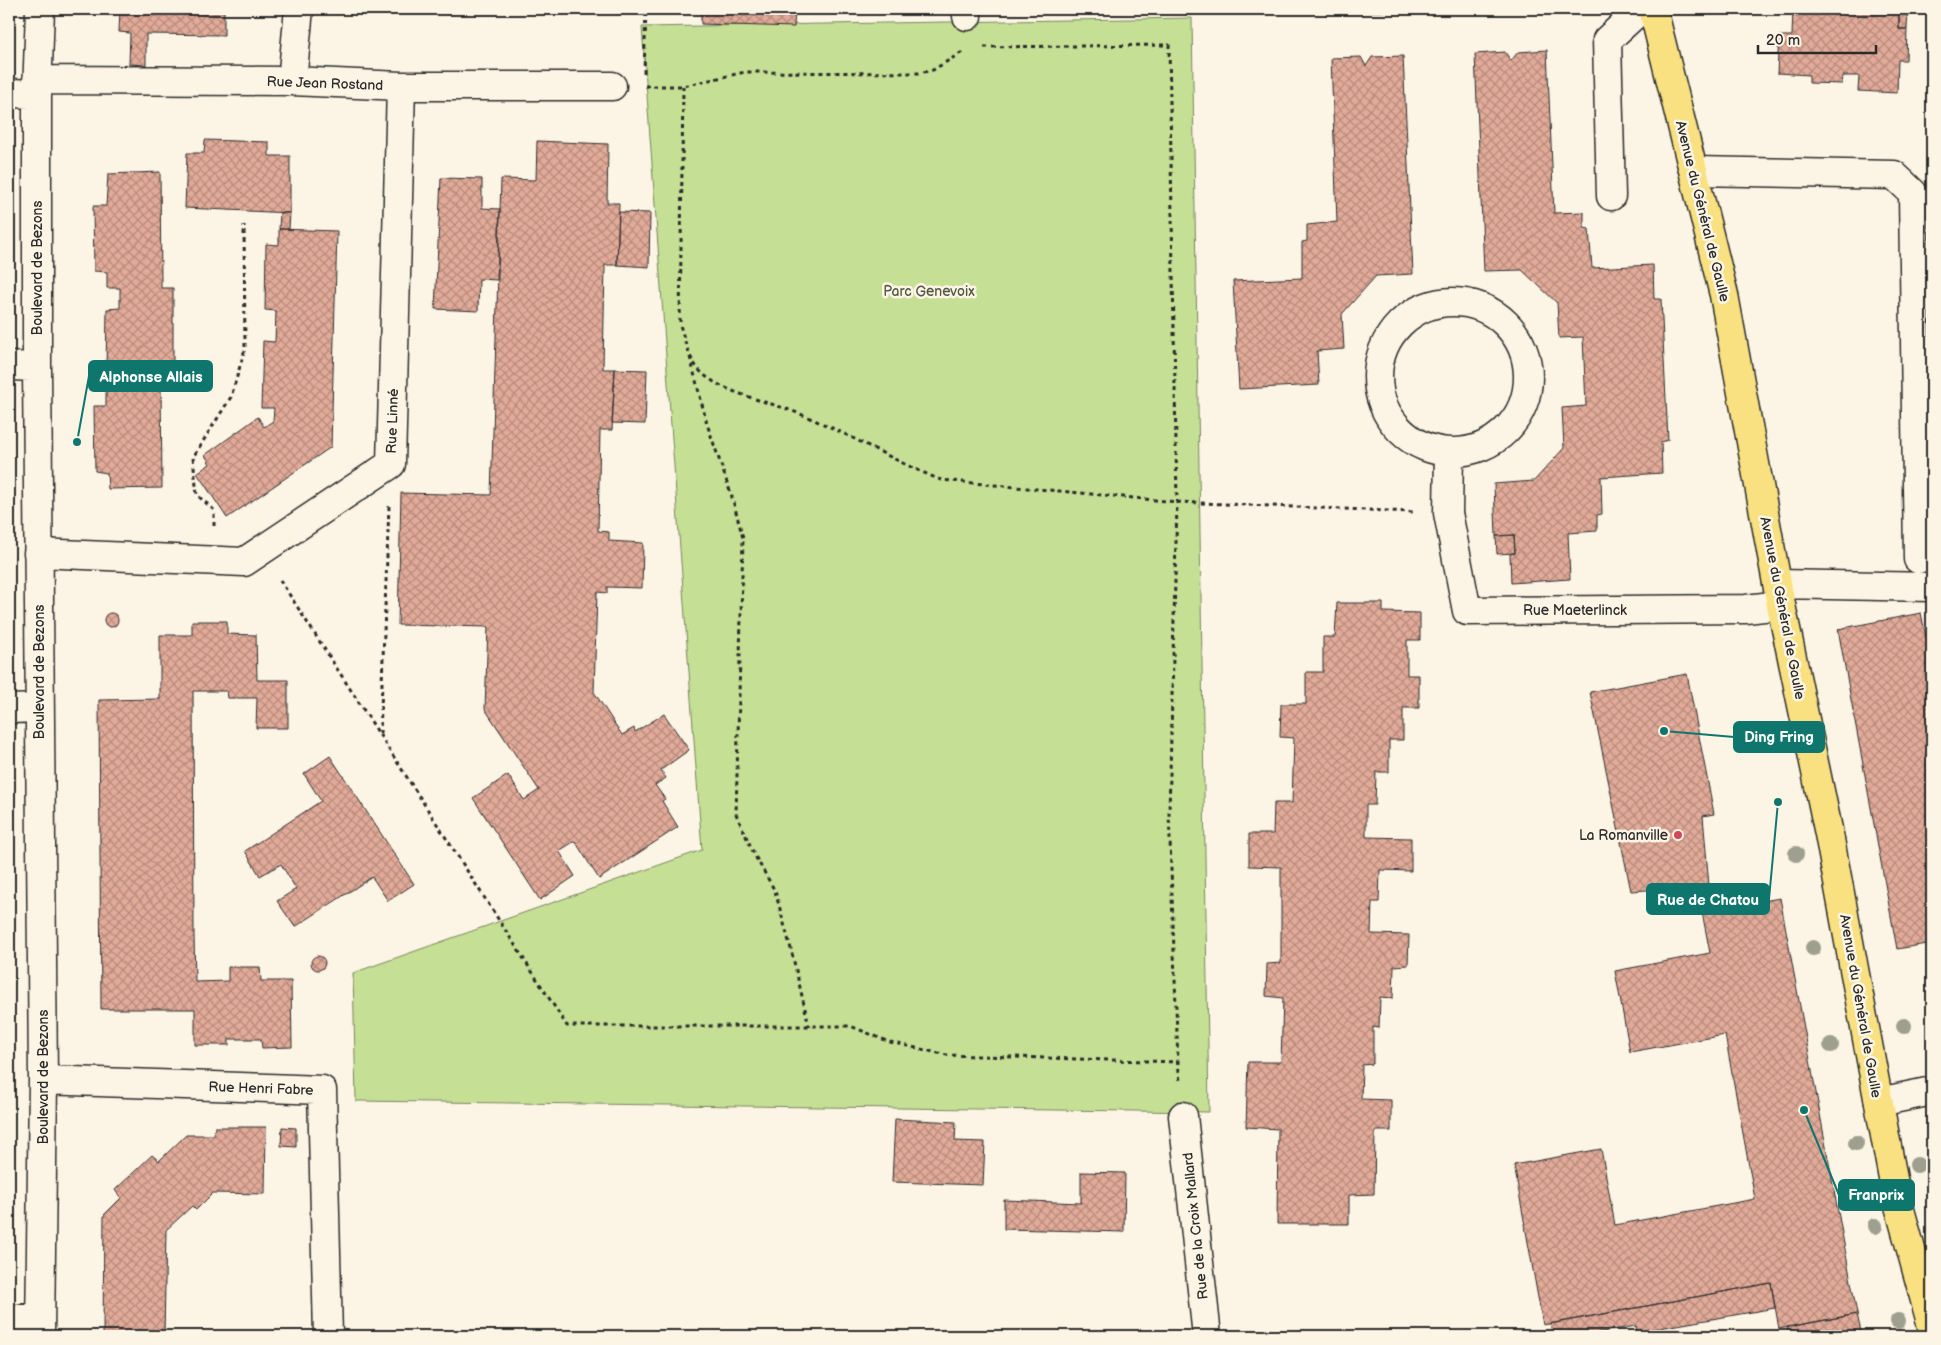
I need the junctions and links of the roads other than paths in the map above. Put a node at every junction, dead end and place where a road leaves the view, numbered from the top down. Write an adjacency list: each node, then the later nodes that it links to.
1 (40, 9): 8 (street, Boulevard de Bezons)
2 (299, 9): 5 (street)
3 (1641, 9): 11 (street)
4 (1654, 9): 10 (main road, Avenue du Général de Gaulle)
5 (292, 81): 6 (street, Rue Jean Rostand); 8 (street, Rue Jean Rostand)
6 (401, 86): 7 (street, Rue Jean Rostand); 16 (street, Rue Linné)
7 (612, 86)
8 (37, 87): 9 (street, Rue Jean Rostand); 13 (street, Boulevard de Bezons)
9 (9, 93)
10 (1694, 171): 15 (street); 19 (main road, Avenue du Général de Gaulle)
11 (1611, 196)
12 (9, 366): 13 (street)
13 (37, 367): 16 (street, Boulevard de Bezons)
14 (1449, 453): 14 (street); 19 (street, Rue Maeterlinck)
15 (1925, 552): 17 (street)
16 (38, 553): 20 (street, Boulevard de Bezons)
17 (1892, 586): 18 (street); 19 (street)
18 (1932, 587)
19 (1780, 594): 24 (main road, Avenue du Général de Gaulle)
20 (40, 708): 21 (street); 22 (street, Boulevard de Bezons)
21 (9, 709)
22 (43, 1080): 28 (street, Boulevard de Bezons); 29 (street, Rue Henri Fabre)
23 (1932, 1091): 24 (street)
24 (1879, 1102): 27 (main road, Avenue du Général de Gaulle)
25 (1183, 1116): 30 (street, Rue de la Croix Mallard)
26 (9, 1320): 28 (street)
27 (1932, 1326)
28 (40, 1327)
29 (328, 1336)
30 (1207, 1336)

